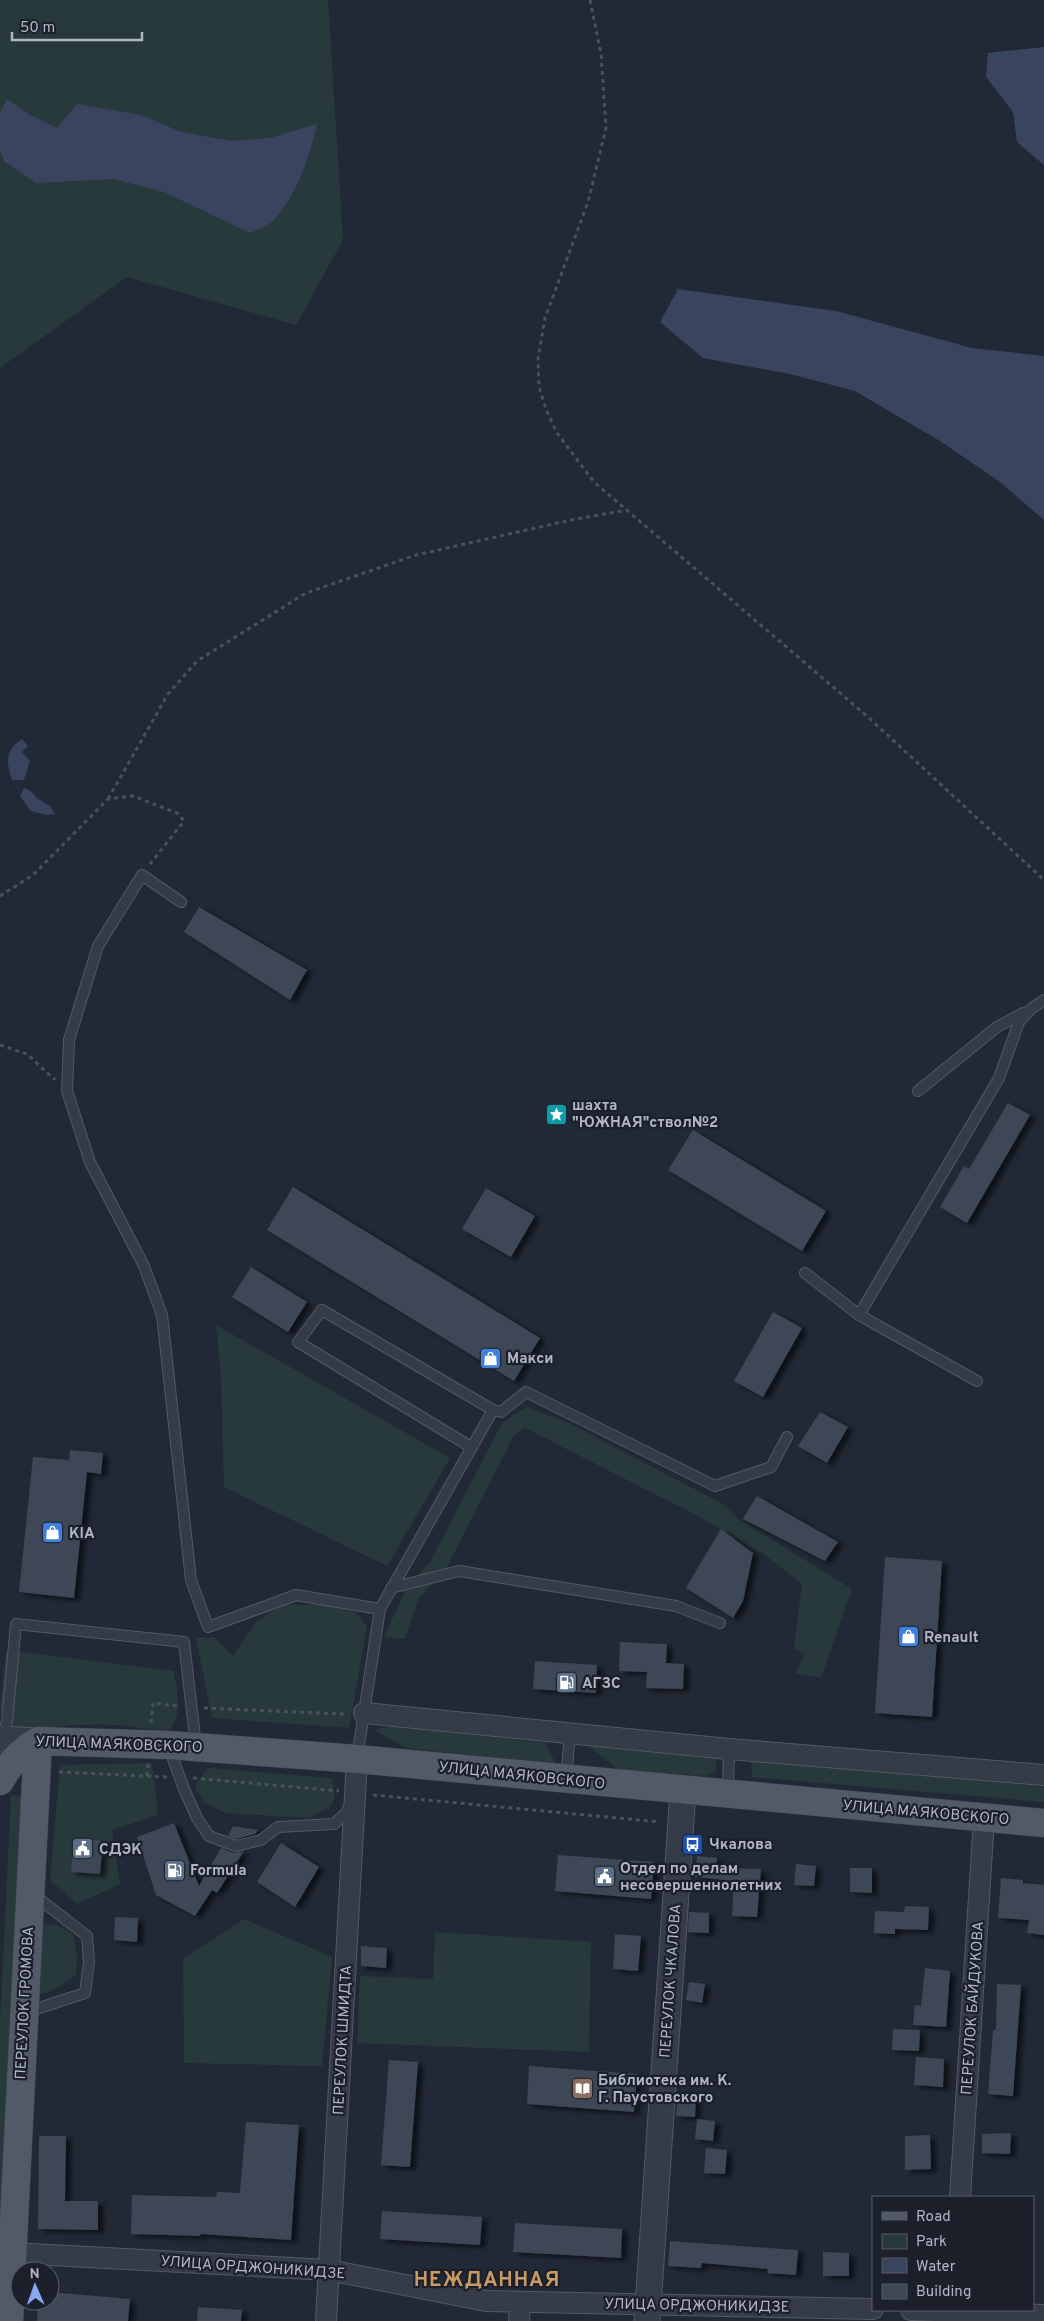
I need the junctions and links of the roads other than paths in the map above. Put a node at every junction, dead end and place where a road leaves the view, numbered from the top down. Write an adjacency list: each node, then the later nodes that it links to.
1 (181, 902): 12 (lane)
2 (1044, 1000): 3 (lane)
3 (1031, 1009): 4 (lane); 6 (lane)
4 (918, 1091)
5 (805, 1273): 6 (lane)
6 (859, 1315): 7 (lane)
7 (977, 1381)
8 (493, 1410): 9 (lane); 10 (lane); 10 (lane)
9 (787, 1437)
10 (472, 1448): 11 (lane)
11 (391, 1588): 12 (lane); 13 (lane)
12 (380, 1609): 14 (lane)
13 (720, 1623)
14 (364, 1708): 15 (street); 21 (lane)
15 (570, 1734): 20 (street); 23 (lane)
16 (1, 1739): 17 (street, УЛИЦА МАЯКОВСКОГО); 19 (lane)
17 (38, 1741): 18 (main road, УЛИЦА МАЯКОВСКОГО); 24 (main road); 30 (main road, ПЕРЕУЛОК ГРОМОВА)
18 (159, 1745): 19 (main road, УЛИЦА МАЯКОВСКОГО); 27 (lane)
19 (196, 1747): 21 (main road, УЛИЦА МАЯКОВСКОГО)
20 (729, 1749): 22 (street); 26 (lane)
21 (357, 1759): 23 (main road, УЛИЦА МАЯКОВСКОГО); 27 (street, ПЕРЕУЛОК ШМИДТА)
22 (1044, 1775)
23 (566, 1779): 25 (main road, УЛИЦА МАЯКОВСКОГО)
24 (0, 1781)
25 (683, 1790): 26 (main road, УЛИЦА МАЯКОВСКОГО); 38 (street, ПЕРЕУЛОК ЧКАЛОВА)
26 (728, 1795): 28 (main road, УЛИЦА МАЯКОВСКОГО)
27 (355, 1798): 34 (street, ПЕРЕУЛОК ШМИДТА)
28 (984, 1818): 29 (main road, УЛИЦА МАЯКОВСКОГО); 32 (street, ПЕРЕУЛОК БАЙДУКОВА)
29 (1044, 1823)
30 (30, 1892): 31 (main road, ПЕРЕУЛОК ГРОМОВА); 31 (lane)
31 (24, 2013): 33 (main road, ПЕРЕУЛОК ГРОМОВА)
32 (960, 2196)
33 (12, 2253): 34 (street, УЛИЦА ОРДЖОНИКИДЗЕ); 41 (main road, ПЕРЕУЛОК ГРОМОВА)
34 (329, 2270): 36 (street, УЛИЦА ОРДЖОНИКИДЗЕ); 42 (street, ПЕРЕУЛОК ШМИДТА)
35 (872, 2309): 38 (street, УЛИЦА ОРДЖОНИКИДЗЕ)
36 (519, 2311): 38 (street, УЛИЦА ОРДЖОНИКИДЗЕ)
37 (921, 2311): 39 (street)
38 (648, 2312)
39 (952, 2314): 40 (street)
40 (1044, 2315)
41 (9, 2321)
42 (326, 2321)

